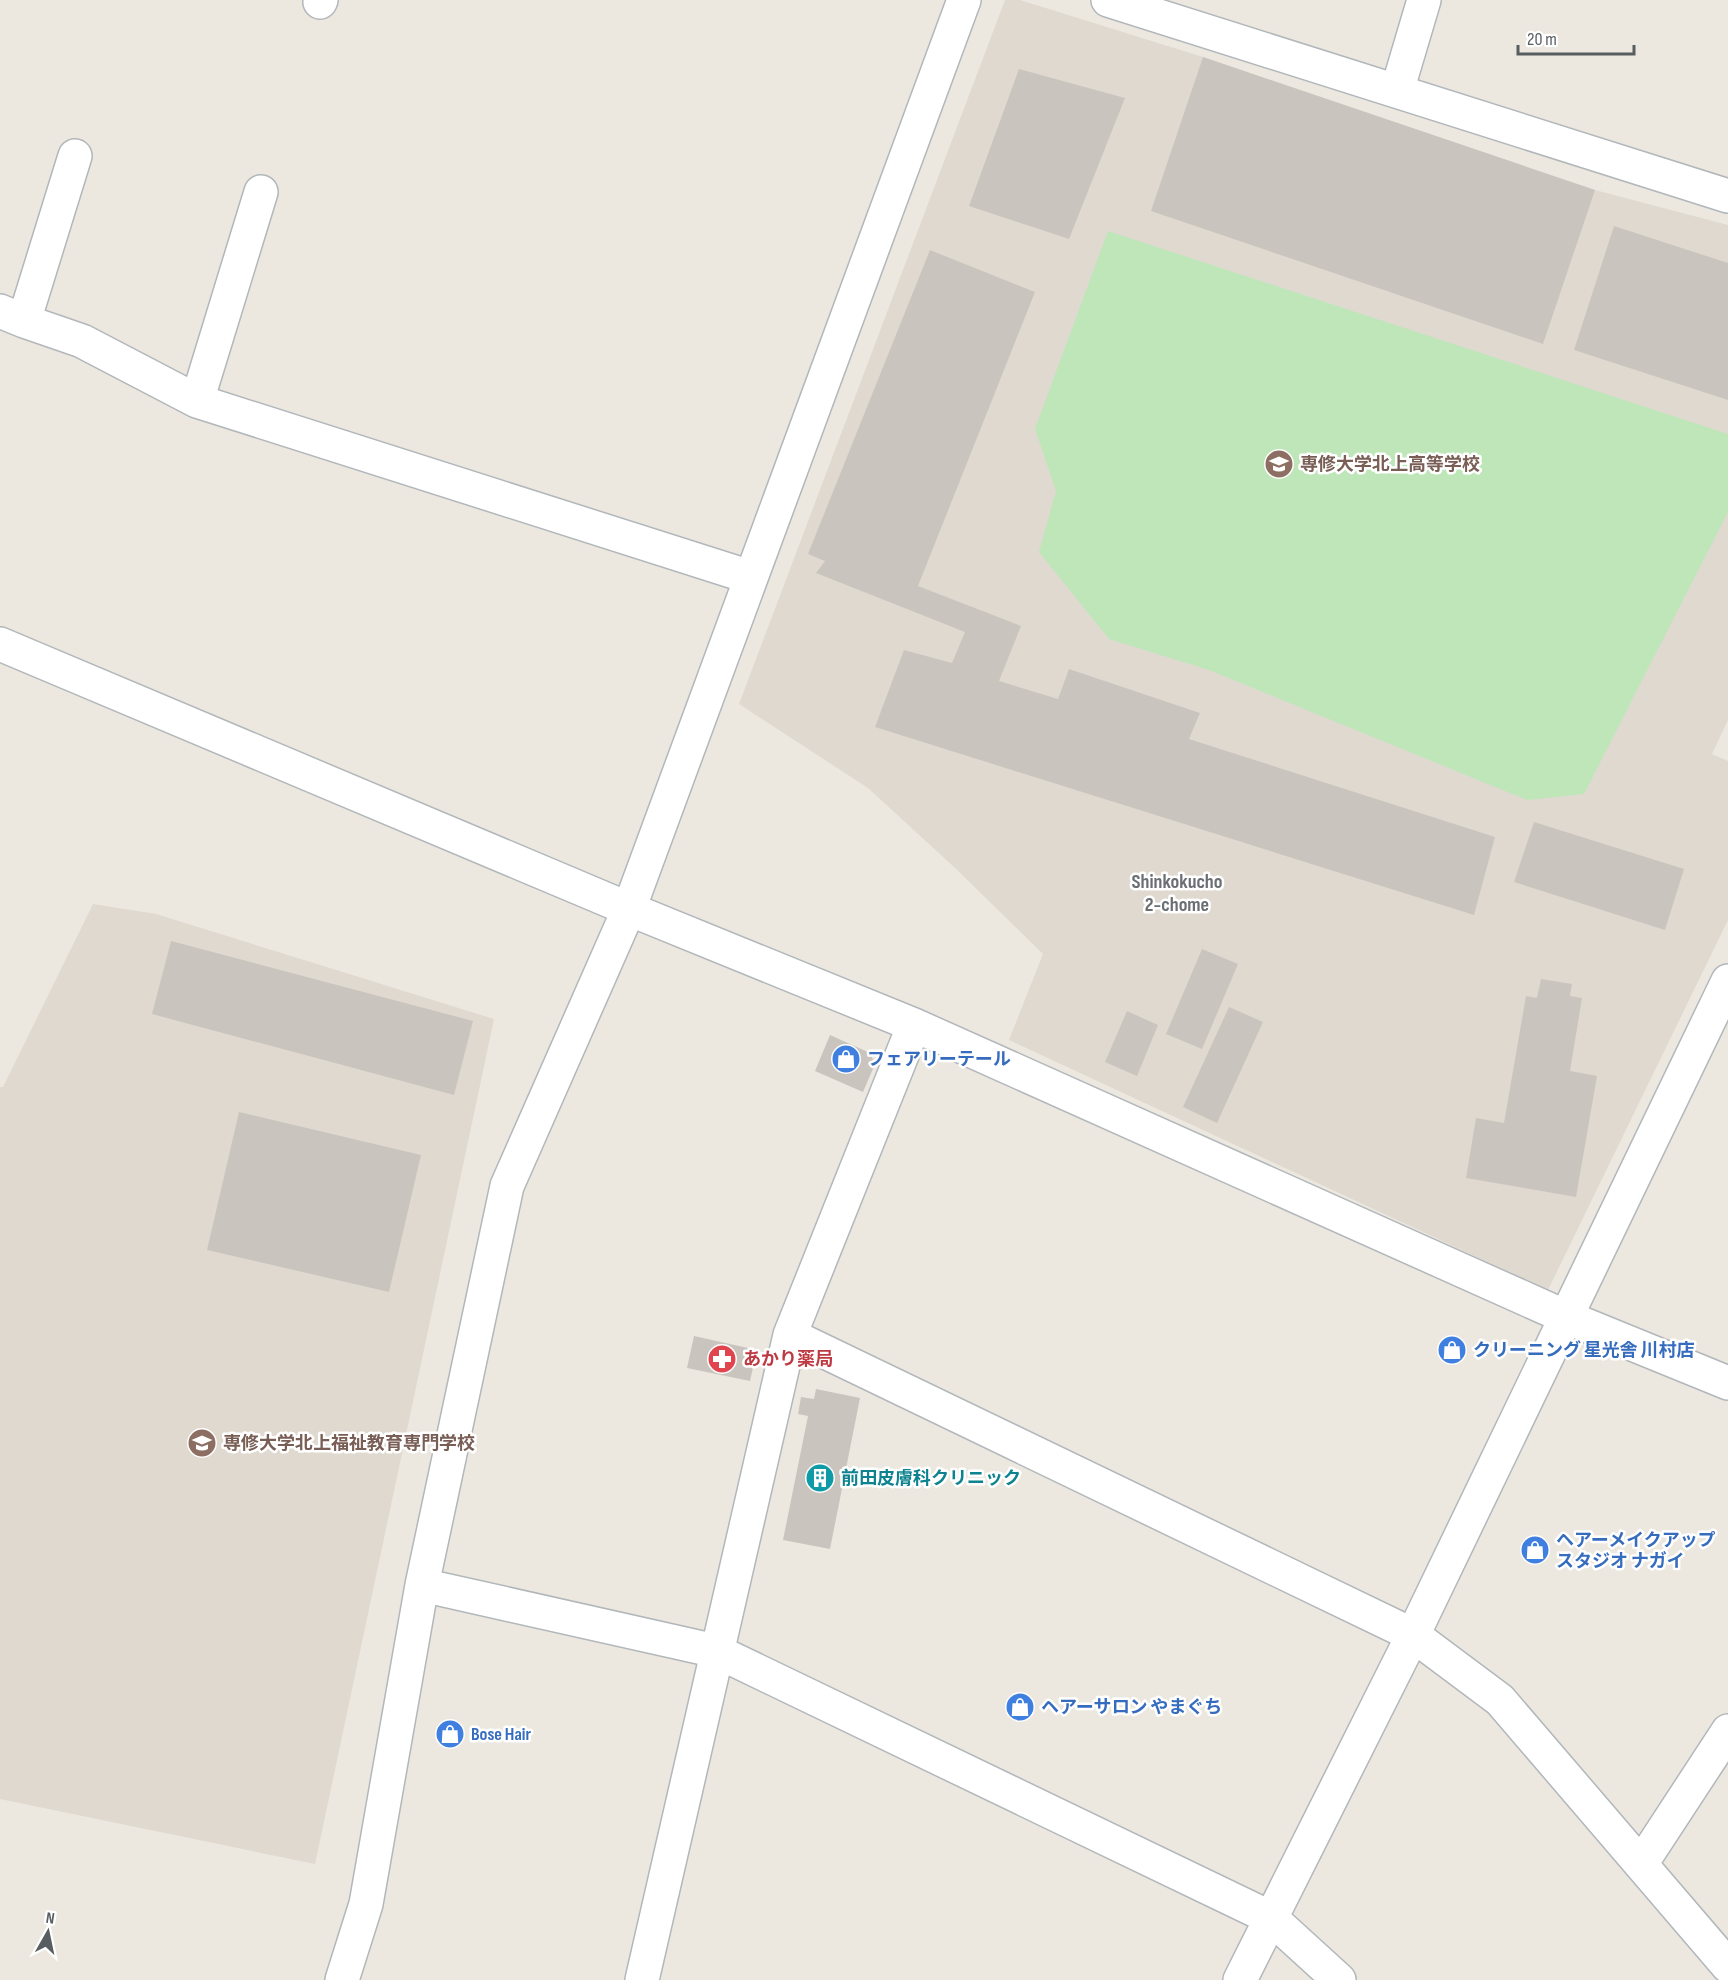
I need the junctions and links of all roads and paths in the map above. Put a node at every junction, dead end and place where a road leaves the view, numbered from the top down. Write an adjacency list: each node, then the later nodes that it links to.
1 (964, 0): 10 (street)
2 (1108, 0): 4 (street)
3 (1424, 0): 4 (street)
4 (1397, 91): 7 (street)
5 (75, 156): 8 (street)
6 (261, 192): 9 (street)
7 (1728, 196)
8 (12, 316): 9 (street)
9 (197, 401): 10 (street)
10 (750, 577): 12 (street)
11 (0, 644): 12 (street)
12 (629, 909): 14 (street); 18 (street)
13 (1728, 981): 15 (street)
14 (914, 1025): 15 (street); 16 (street)
15 (1566, 1317): 17 (street); 19 (street)
16 (790, 1335): 19 (street); 20 (street)
17 (1728, 1383)
18 (422, 1585): 20 (street); 26 (street)
19 (1413, 1635): 22 (street); 23 (street)
20 (716, 1651): 23 (street); 25 (street)
21 (1728, 1731): 22 (street)
22 (1641, 1864): 24 (street)
23 (1271, 1918): 27 (street); 28 (street)
24 (1728, 1966)
25 (650, 1977)
26 (342, 1980)
27 (1240, 1980)
28 (1339, 1980)

